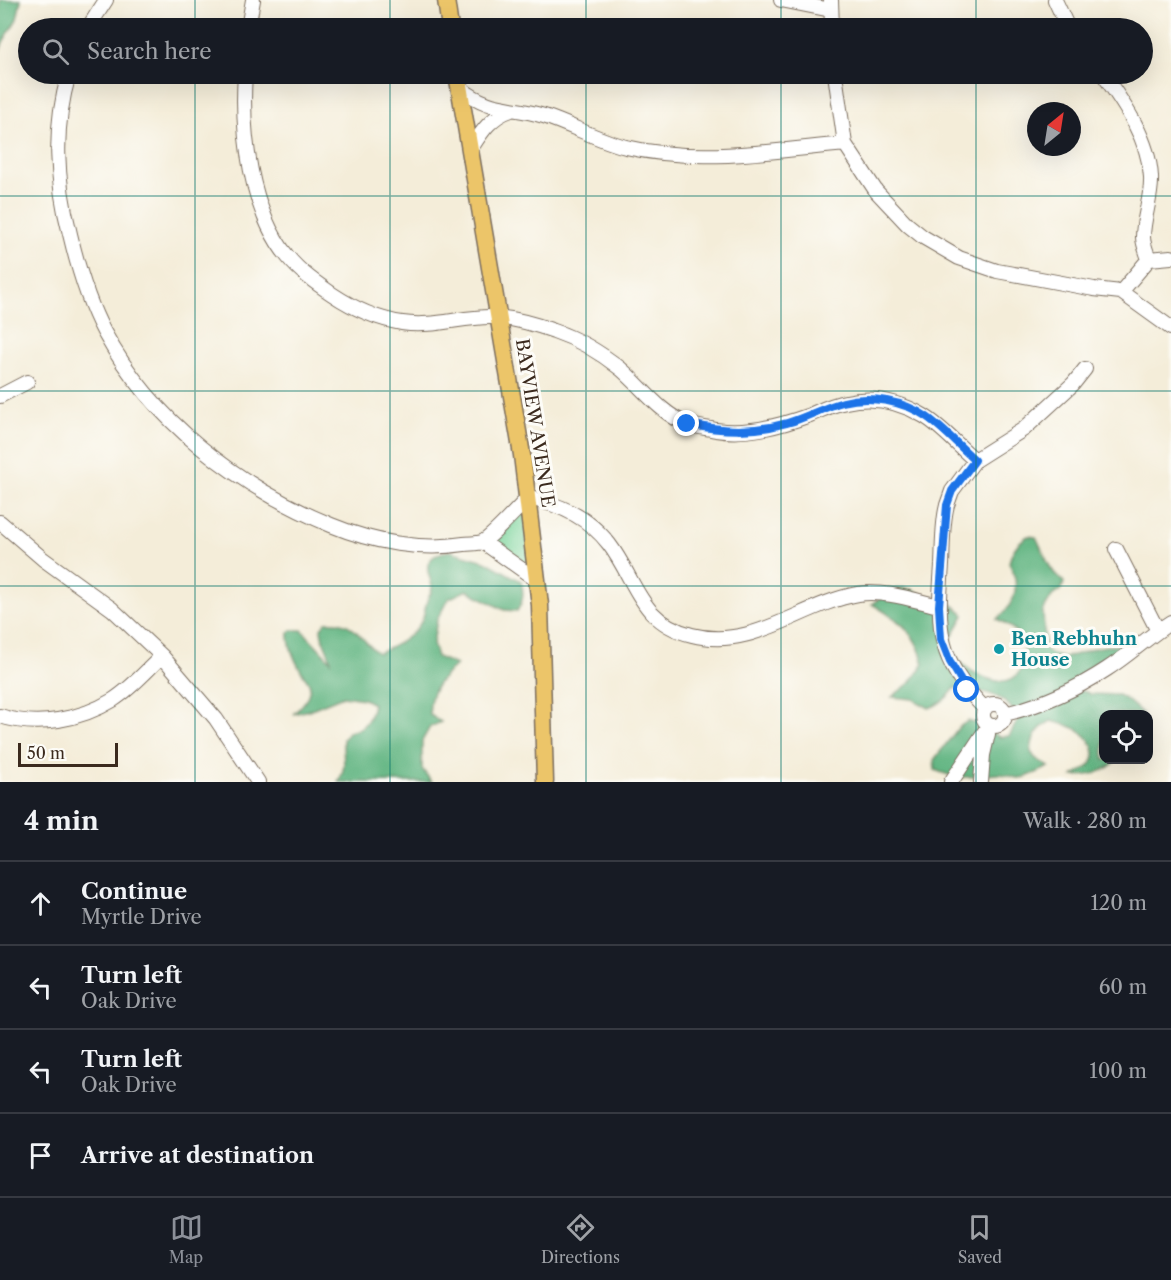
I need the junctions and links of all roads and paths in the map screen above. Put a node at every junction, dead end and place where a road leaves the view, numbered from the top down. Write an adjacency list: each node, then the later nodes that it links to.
1 (106, 0): 7 (street)
2 (253, 0): 8 (street)
3 (446, 0): 9 (main road)
4 (781, 0): 6 (street)
5 (1055, 0): 10 (street)
6 (831, 5)
7 (94, 18)
8 (250, 18)
9 (449, 18)
10 (1063, 18)
11 (66, 84): 31 (street)
12 (245, 84): 23 (street)
13 (459, 84): 19 (main road, BAYVIEW AVENUE)
14 (462, 84): 17 (street)
15 (836, 84): 18 (street)
16 (1109, 84): 21 (street)
17 (510, 110): 18 (street); 19 (street)
18 (845, 144): 22 (street)
19 (470, 150): 23 (main road, BAYVIEW AVENUE)
20 (1171, 257): 21 (street)
21 (1149, 260): 22 (street)
22 (1120, 292): 24 (street)
23 (498, 318): 28 (street); 29 (main road, BAYVIEW AVENUE)
24 (1171, 328)
25 (1085, 369): 28 (street)
26 (27, 382): 27 (street)
27 (0, 396)
28 (975, 460): 34 (street)
29 (528, 498): 31 (street); 33 (main road, BAYVIEW AVENUE); 34 (street)
30 (0, 522): 37 (street)
31 (483, 542): 33 (street)
32 (1116, 549): 36 (street)
33 (537, 581): 43 (main road, BAYVIEW AVENUE)
34 (939, 606): 38 (street)
35 (1171, 622): 36 (street)
36 (1158, 631): 39 (street)
37 (162, 656): 40 (street); 42 (street)
38 (985, 709): 39 (street); 41 (street)
39 (1005, 714): 41 (street)
40 (0, 716)
41 (989, 725): 44 (street); 45 (street)
42 (258, 782)
43 (544, 782)
44 (951, 782)
45 (981, 782)

